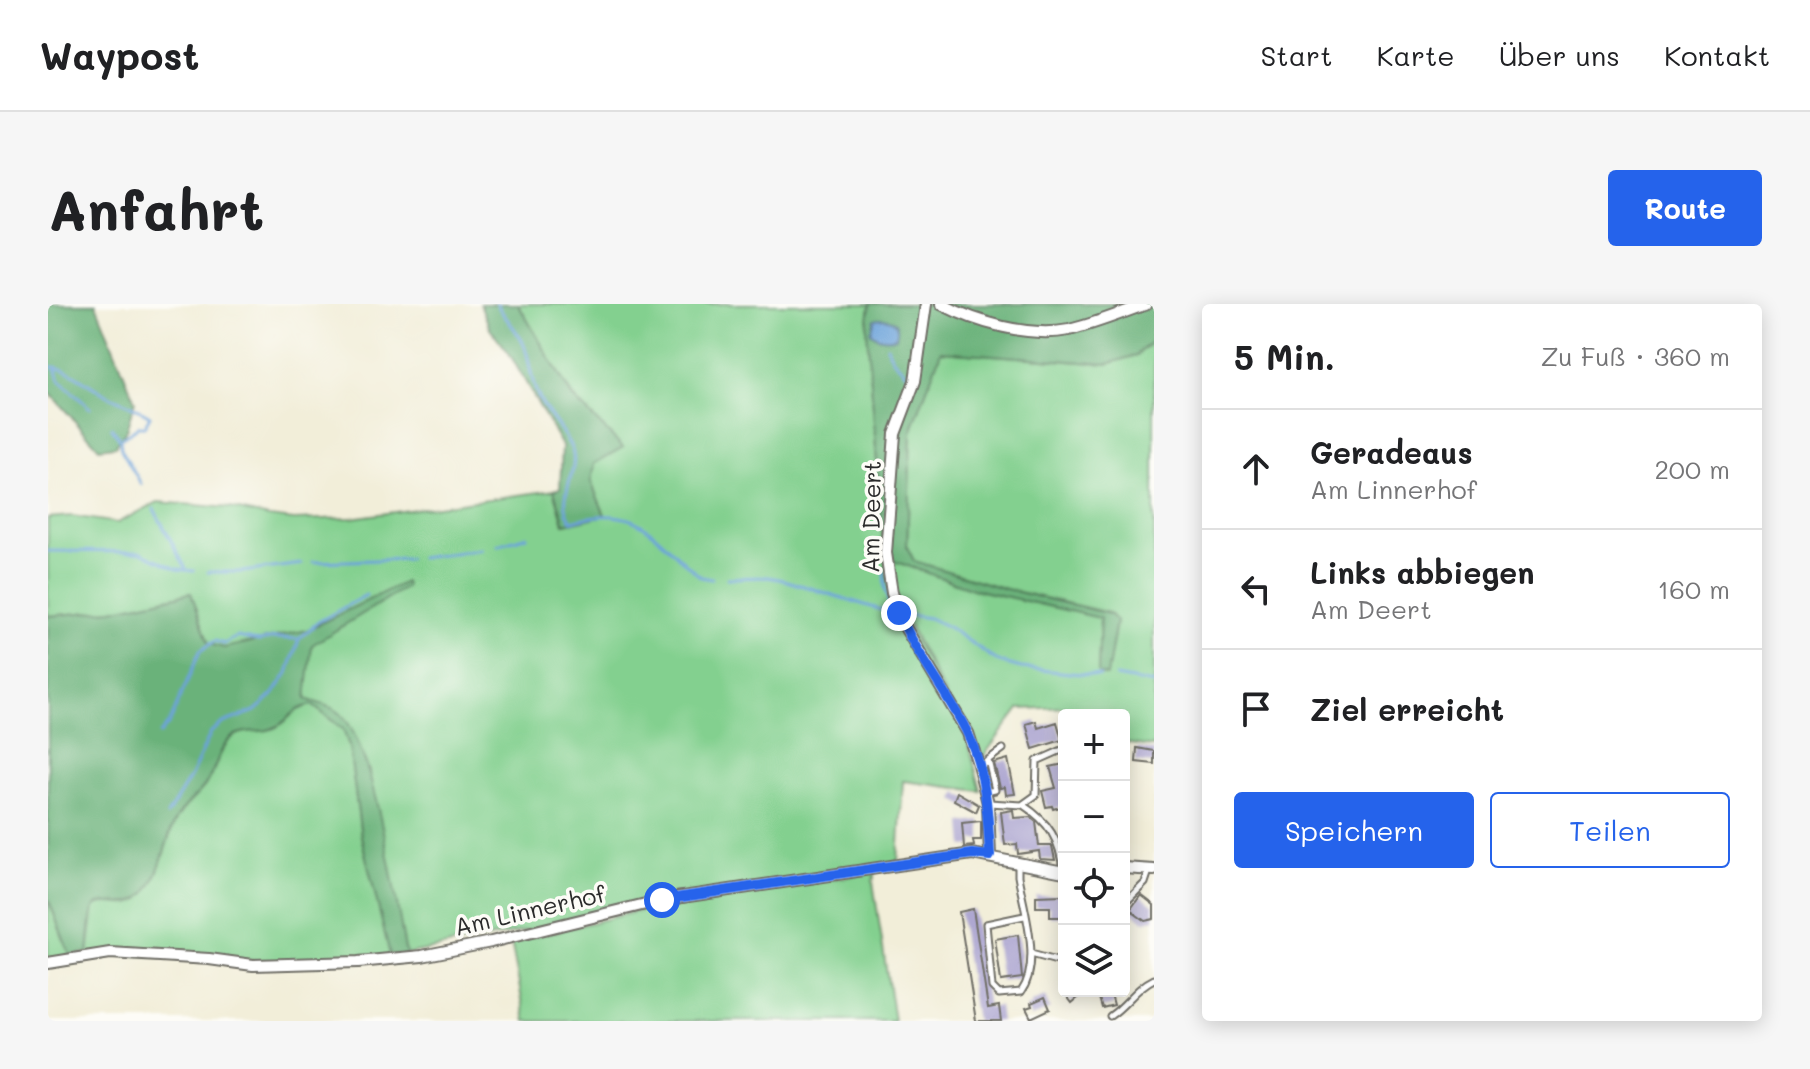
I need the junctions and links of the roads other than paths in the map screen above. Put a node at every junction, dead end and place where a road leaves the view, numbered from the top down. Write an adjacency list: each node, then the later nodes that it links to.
1 (926, 304): 7 (street, Am Deert)
2 (941, 304): 3 (street)
3 (1147, 304)
4 (1003, 749): 6 (lane)
5 (1058, 752): 9 (lane)
6 (988, 760): 7 (lane); 8 (lane)
7 (979, 768): 8 (street, Am Deert)
8 (986, 798): 9 (lane); 11 (street, Am Deert)
9 (1022, 805): 10 (lane)
10 (1062, 853)
11 (990, 856): 12 (street, Am Linnerhof); 20 (street, Am Linnerhof)
12 (1018, 863): 15 (street, Am Linnerhof); 17 (lane)
13 (1130, 868): 14 (street)
14 (1152, 870): 16 (lane)
15 (1058, 871)
16 (1130, 898)
17 (1024, 916): 18 (lane); 18 (lane)
18 (1031, 954): 19 (lane)
19 (1058, 961)
20 (48, 963)
21 (1154, 979): 22 (lane)
22 (1110, 1016)

